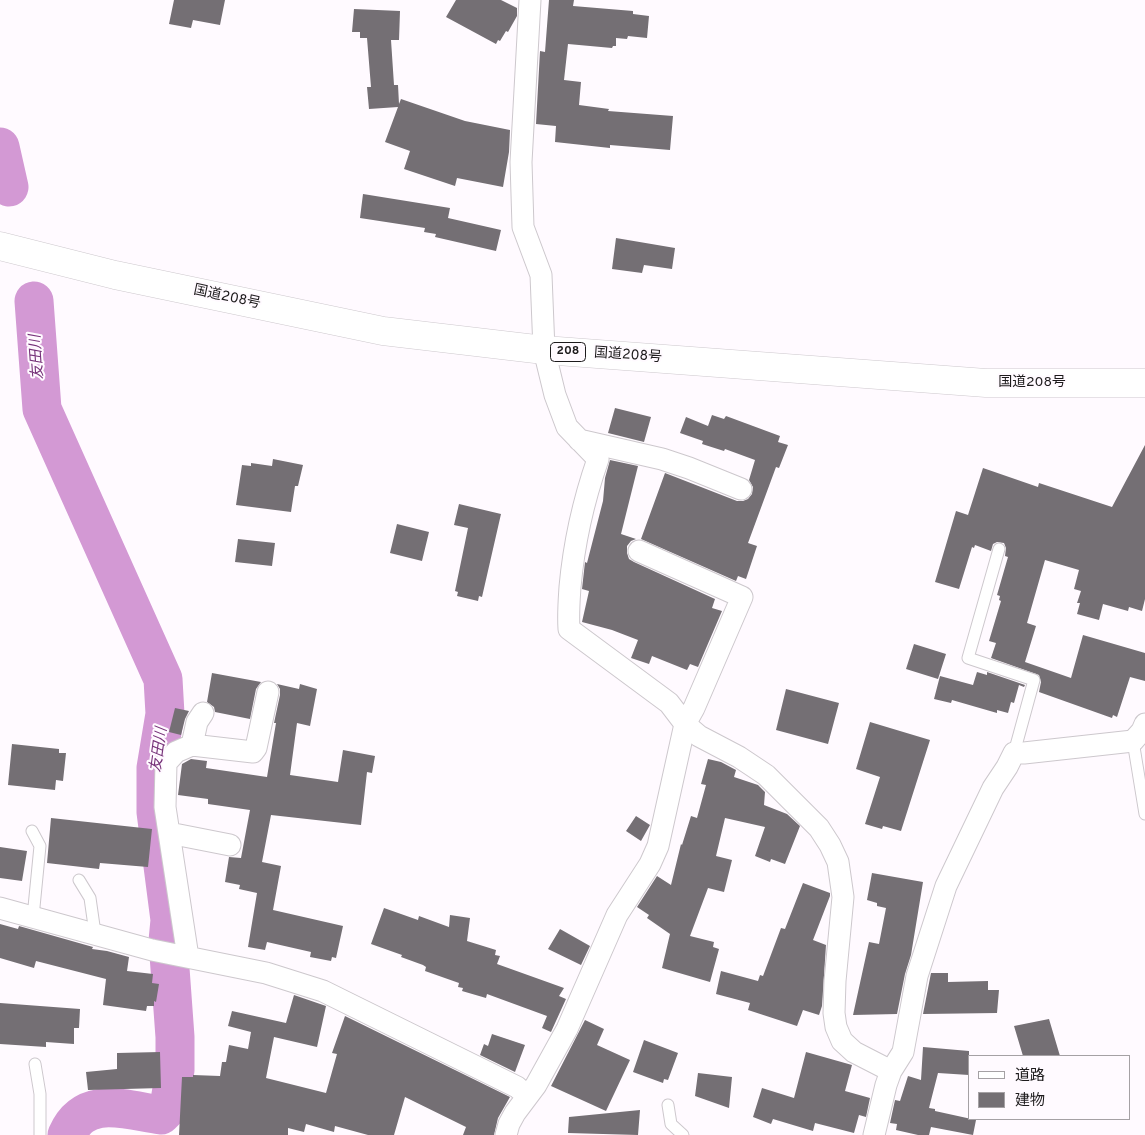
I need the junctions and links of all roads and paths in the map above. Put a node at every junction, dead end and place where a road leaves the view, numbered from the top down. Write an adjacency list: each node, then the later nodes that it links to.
1 (530, 0): 3 (street)
2 (0, 246): 3 (highway, 国道208号 / 208)
3 (544, 350): 4 (highway, 国道208号 / 208); 5 (street)
4 (1145, 383)
5 (579, 440): 6 (street); 11 (street)
6 (741, 489)
7 (999, 549): 15 (lane)
8 (639, 551): 11 (street)
9 (268, 692): 14 (street)
10 (204, 713): 14 (street)
11 (685, 724): 26 (street); 27 (street)
12 (1145, 724): 13 (street)
13 (1133, 741): 15 (street); 16 (lane)
14 (192, 746): 18 (street)
15 (1014, 753): 26 (street)
16 (1145, 814)
17 (32, 831): 22 (lane)
18 (169, 833): 19 (street); 24 (street)
19 (230, 845)
20 (79, 880): 23 (lane)
21 (0, 908): 22 (street)
22 (33, 917): 23 (street)
23 (95, 933): 24 (street)
24 (184, 956): 27 (street)
25 (36, 1064): 29 (lane)
26 (892, 1071): 32 (street)
27 (527, 1096): 30 (street)
28 (668, 1105): 31 (lane)
29 (40, 1135)
30 (506, 1135)
31 (684, 1135)
32 (874, 1135)

